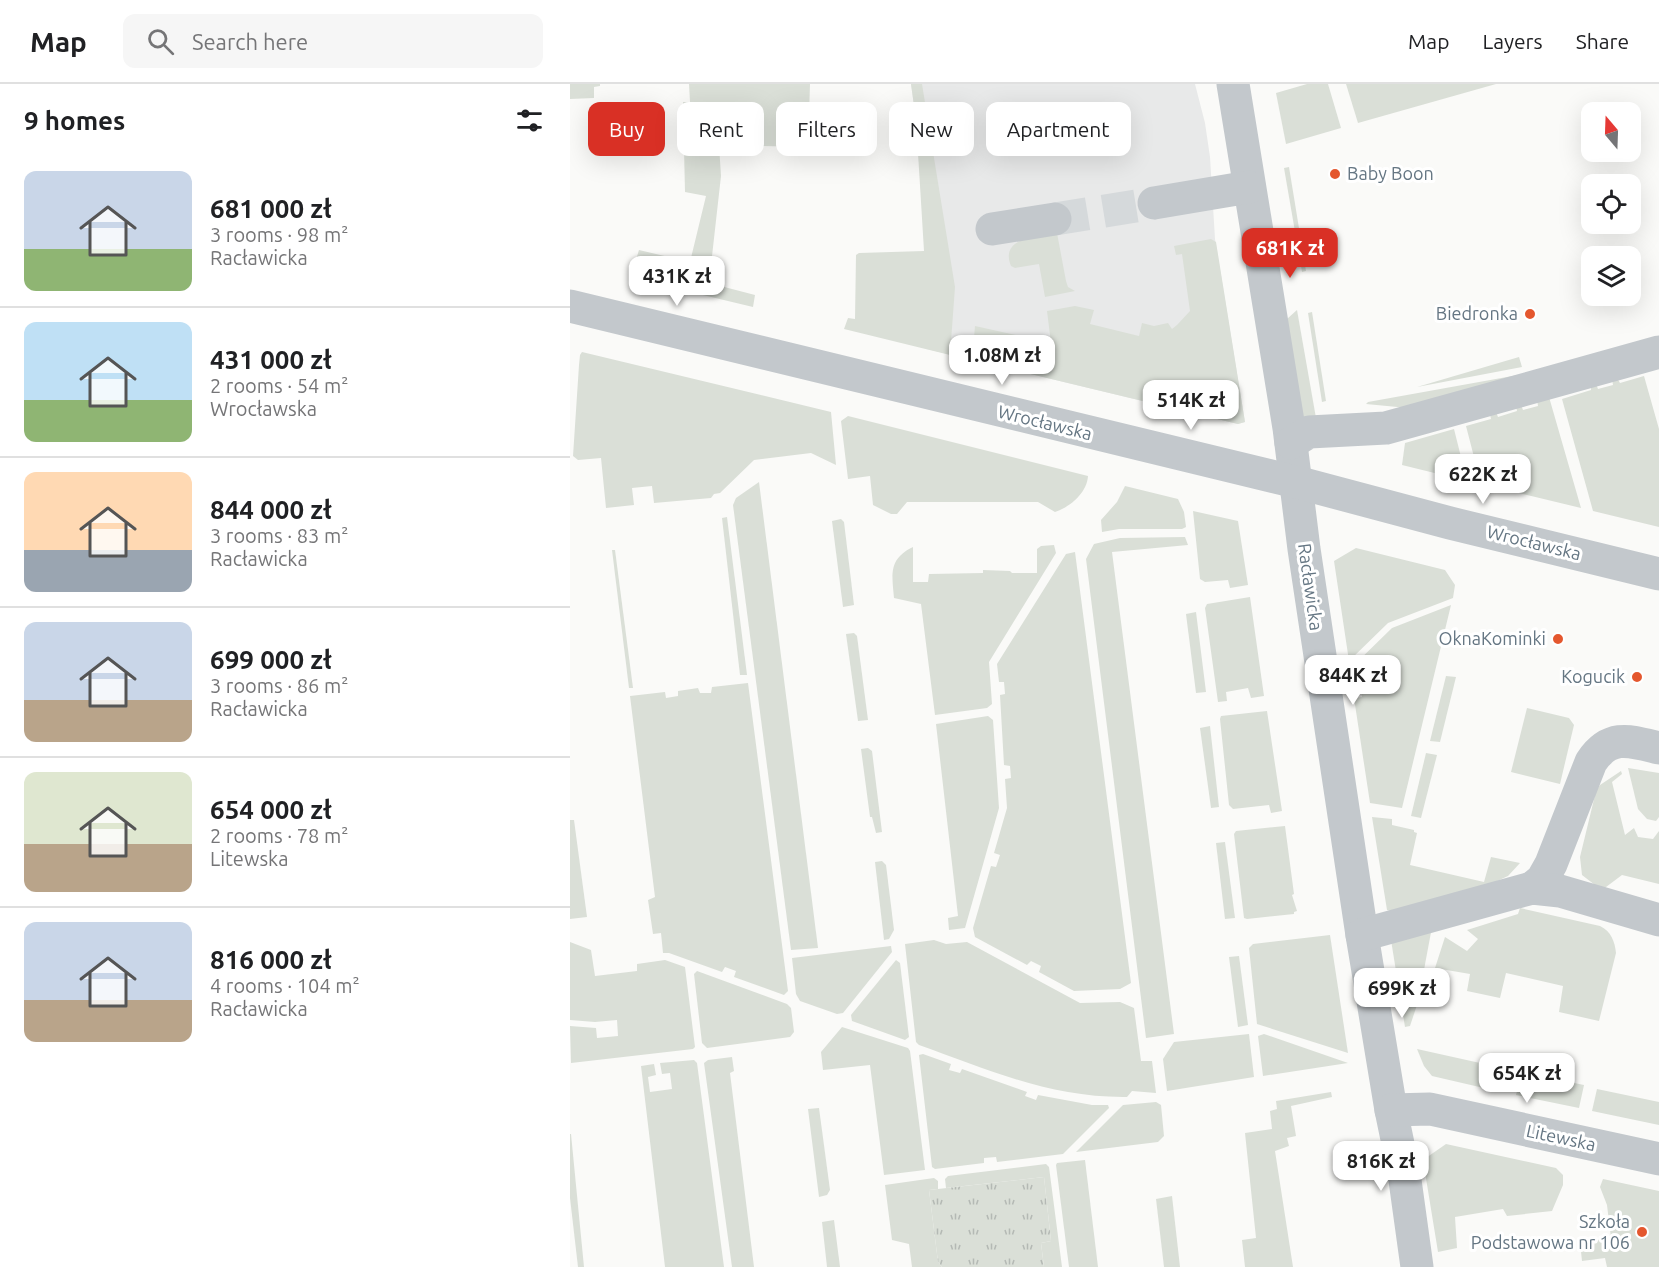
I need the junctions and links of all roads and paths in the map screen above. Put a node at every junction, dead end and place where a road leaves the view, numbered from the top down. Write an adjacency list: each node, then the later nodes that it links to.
1 (1233, 84): 2 (street, Racławicka)
2 (1249, 187): 3 (street); 8 (street, Racławicka)
3 (1154, 202)
4 (1055, 219): 5 (street)
5 (992, 230)
6 (570, 306): 9 (street, Wrocławska)
7 (1659, 352): 8 (street)
8 (1291, 443): 9 (street, Racławicka)
9 (1296, 482): 10 (street, Wrocławska); 14 (street, Racławicka)
10 (1659, 574)
11 (1659, 748): 12 (street)
12 (1532, 888): 13 (street); 14 (street)
13 (1659, 920)
14 (1362, 935): 15 (street, Racławicka)
15 (1391, 1110): 16 (street, Litewska); 17 (street, Racławicka)
16 (1659, 1160)
17 (1417, 1267)

